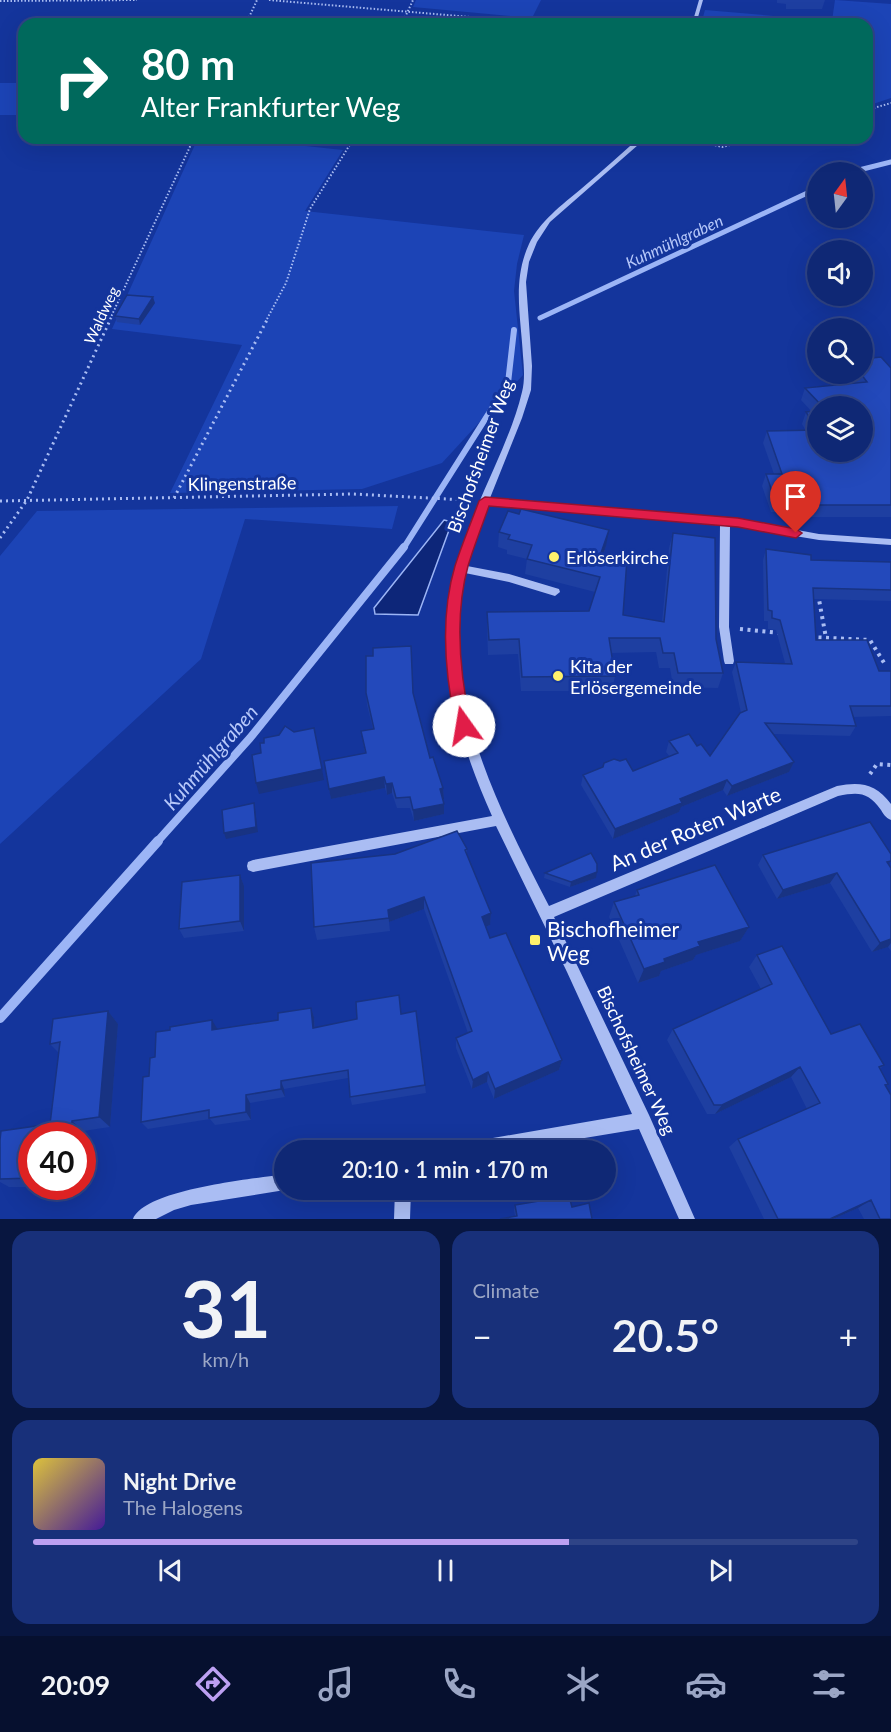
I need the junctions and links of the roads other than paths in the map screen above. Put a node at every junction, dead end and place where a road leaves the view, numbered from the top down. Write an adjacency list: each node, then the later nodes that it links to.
1 (701, 0): 2 (street)
2 (696, 18)
3 (636, 144): 4 (street, Bischofsheimer Weg)
4 (485, 501): 5 (street); 7 (street, Bischofsheimer Weg)
5 (725, 521): 6 (street); 9 (street)
6 (891, 542)
7 (461, 568): 8 (street); 11 (street, Bischofsheimer Weg)
8 (555, 592)
9 (729, 661)
10 (891, 814): 13 (street, An der Roten Warte)
11 (501, 820): 12 (street); 13 (street, Bischofsheimer Weg)
12 (253, 866)
13 (546, 914): 14 (street, Bischofsheimer Weg)
14 (644, 1120): 15 (street); 20 (street, Bischofsheimer Weg)
15 (528, 1140)
16 (274, 1184): 18 (street)
17 (403, 1200): 19 (street)
18 (141, 1219)
19 (402, 1219)
20 (687, 1219)

